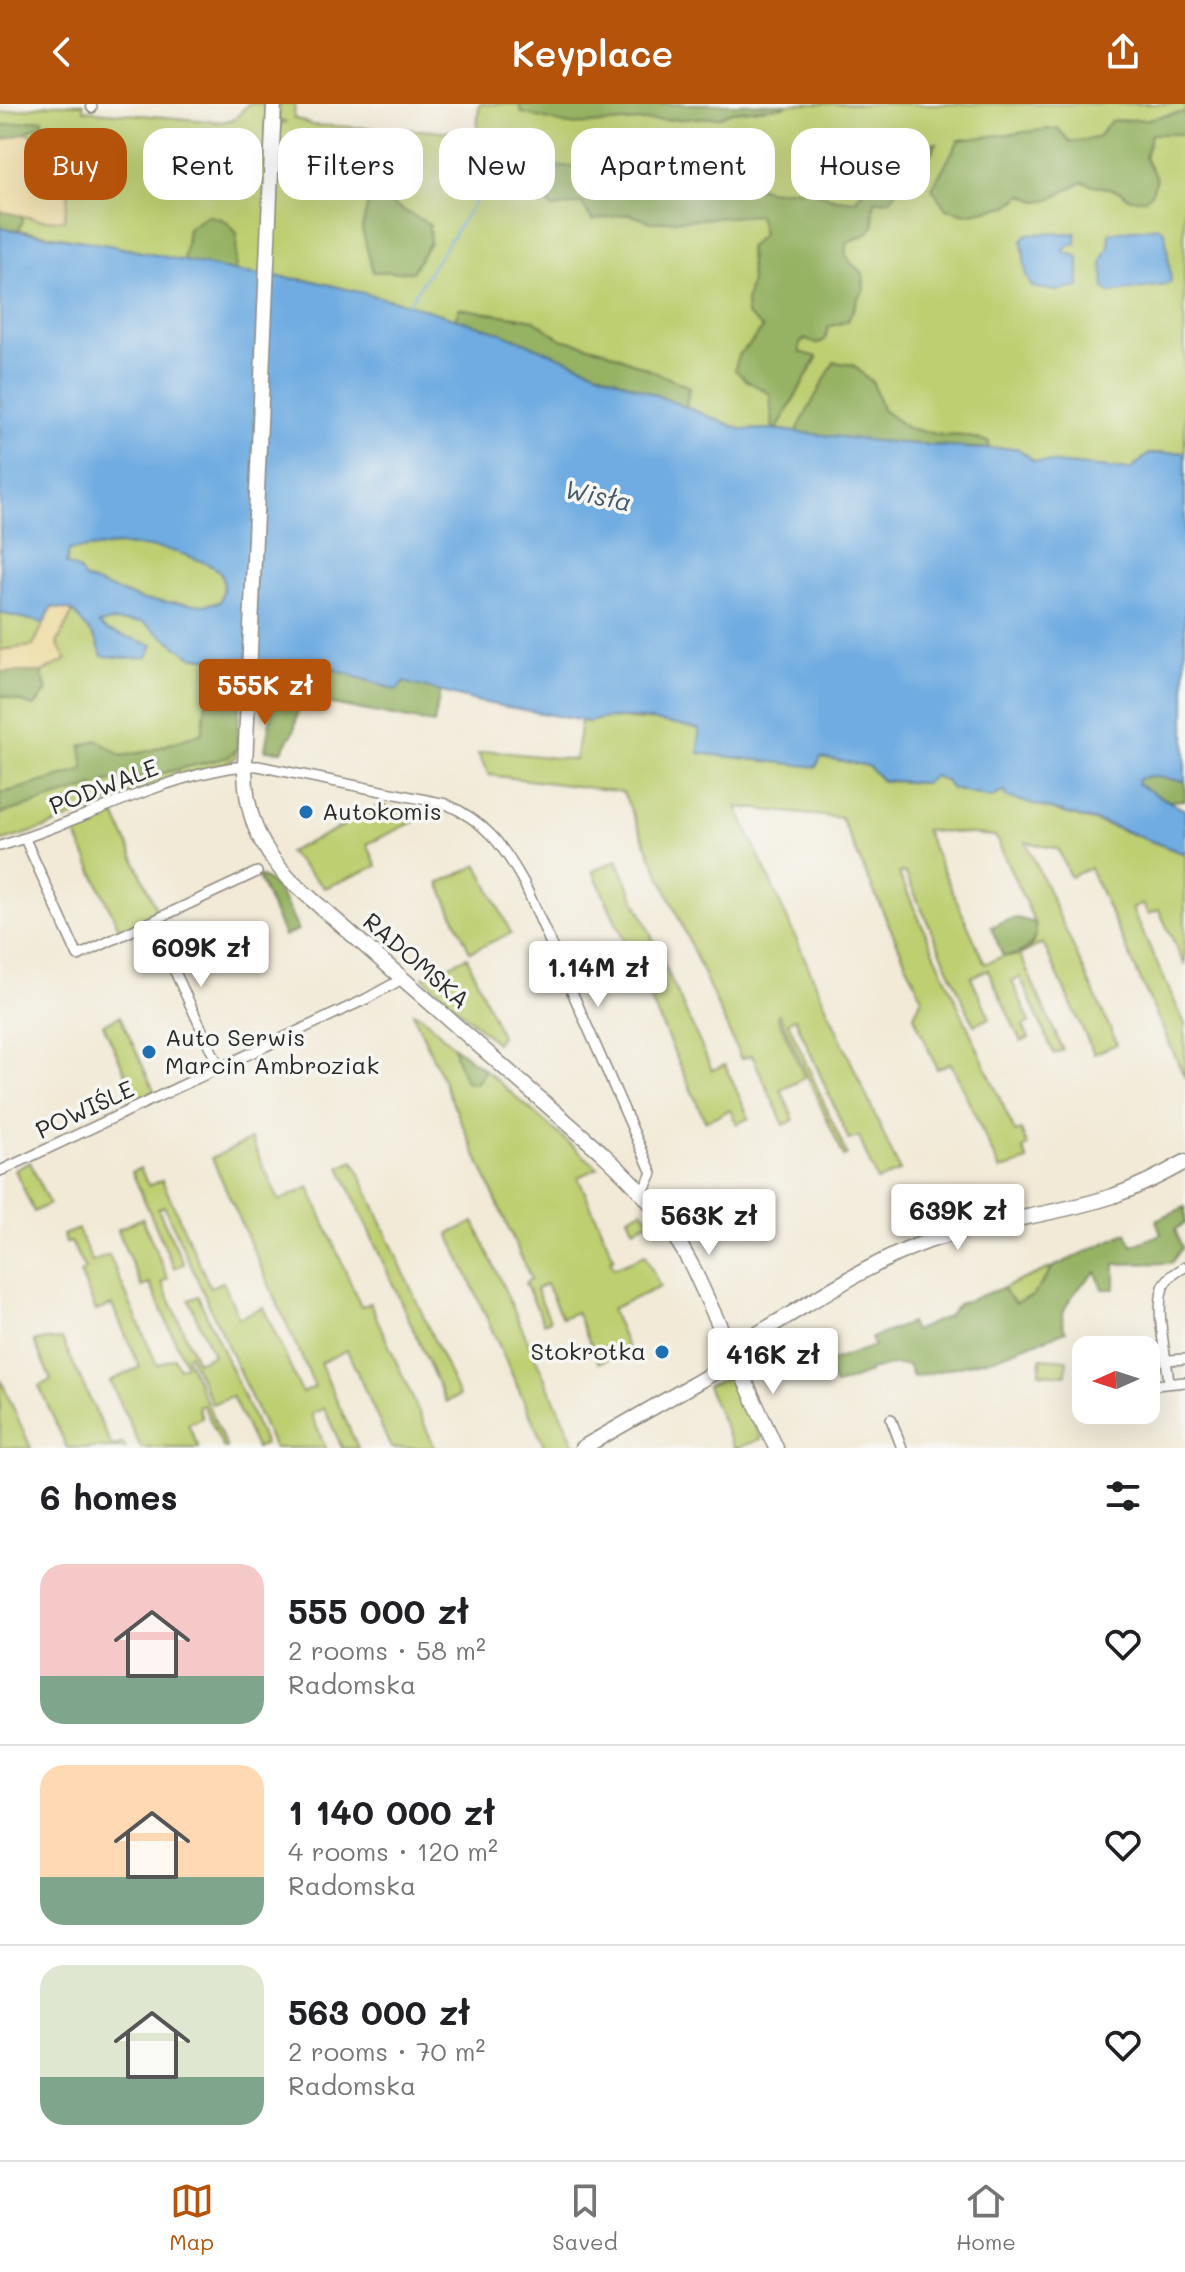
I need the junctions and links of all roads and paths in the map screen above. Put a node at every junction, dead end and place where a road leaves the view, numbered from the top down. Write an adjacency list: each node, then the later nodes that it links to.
1 (274, 104): 2 (main road, RADOMSKA)
2 (245, 765): 3 (street, PODWALE); 7 (main road, RADOMSKA); 11 (street)
3 (25, 839): 4 (street, PODWALE); 6 (street, PODWALE)
4 (0, 846)
5 (257, 872): 6 (street, PODWALE)
6 (152, 922): 8 (street)
7 (402, 979): 8 (street, POWIŚLE); 11 (main road, RADOMSKA)
8 (220, 1069): 10 (street, POWIŚLE)
9 (1185, 1162): 13 (main road)
10 (0, 1171)
11 (643, 1192): 13 (main road, RADOMSKA)
12 (1185, 1267): 15 (street)
13 (733, 1355): 20 (main road); 21 (main road, RADOMSKA)
14 (1185, 1359): 15 (street)
15 (1168, 1360): 17 (street)
16 (1185, 1382): 17 (street)
17 (1169, 1383): 18 (street)
18 (1160, 1384)
19 (891, 1419): 22 (street)
20 (582, 1448)
21 (776, 1448)
22 (902, 1448)

